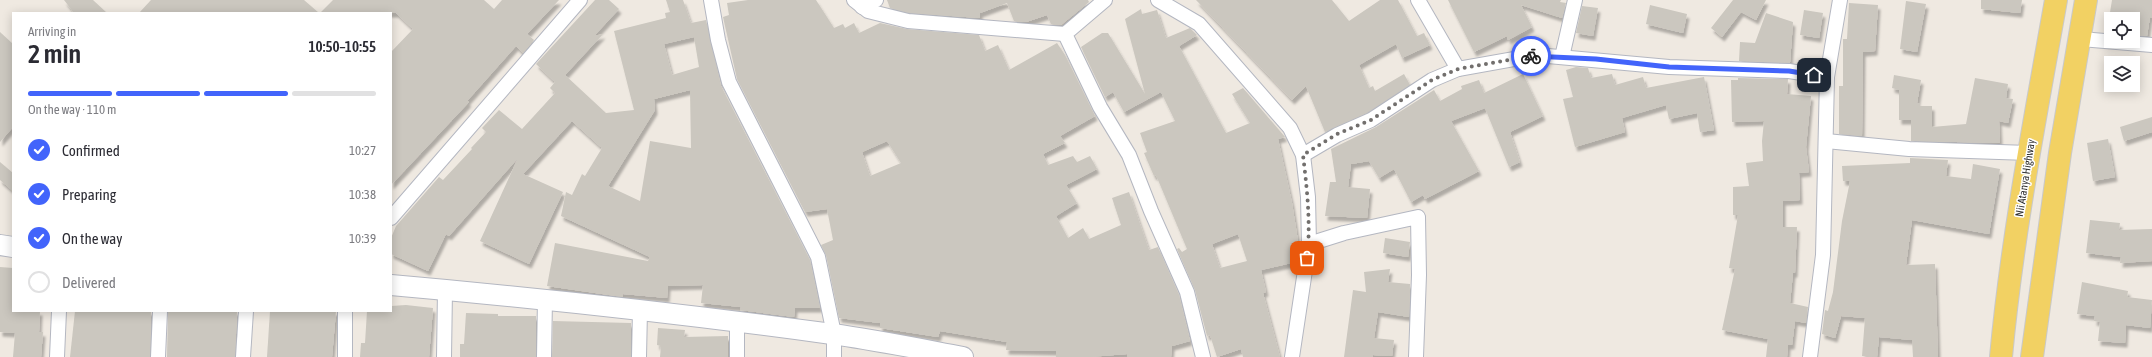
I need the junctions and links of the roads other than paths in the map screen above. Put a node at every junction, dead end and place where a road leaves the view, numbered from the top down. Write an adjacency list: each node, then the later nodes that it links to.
1 (580, 0): 21 (street)
2 (711, 0): 34 (street)
3 (876, 0): 11 (street)
4 (1105, 0): 12 (street)
5 (1158, 0): 20 (street)
6 (1418, 0): 16 (street)
7 (1575, 0): 15 (street)
8 (1840, 0): 17 (street)
9 (2056, 0): 19 (main road, Nii Atanya Highway)
10 (2086, 0): 13 (main road)
11 (858, 3): 12 (street)
12 (1065, 34): 45 (street)
13 (2081, 39): 14 (street); 50 (main road)
14 (2152, 45)
15 (1562, 57): 16 (street); 17 (street)
16 (1458, 69): 20 (street)
17 (1827, 77): 18 (street)
18 (1826, 141): 19 (street); 48 (street)
19 (2029, 153): 49 (main road, Nii Atanya Highway)
20 (1303, 155): 22 (street)
21 (392, 217)
22 (1309, 244): 46 (street); 47 (street)
23 (0, 245): 24 (main road)
24 (12, 247)
25 (392, 285): 26 (main road)
26 (445, 290): 27 (main road); 39 (street)
27 (545, 299): 28 (main road); 40 (street)
28 (640, 310): 33 (main road); 41 (street)
29 (59, 312): 35 (street)
30 (160, 312): 36 (street)
31 (246, 312): 37 (street)
32 (345, 312): 38 (street)
33 (737, 322): 34 (main road); 42 (street)
34 (834, 334): 43 (street); 44 (main road)
35 (57, 357)
36 (158, 357)
37 (243, 357)
38 (345, 357)
39 (444, 357)
40 (544, 357)
41 (640, 357)
42 (737, 357)
43 (834, 357)
44 (963, 357)
45 (1203, 357)
46 (1292, 357)
47 (1416, 357)
48 (1810, 357)
49 (2002, 357)
50 (2032, 357)

